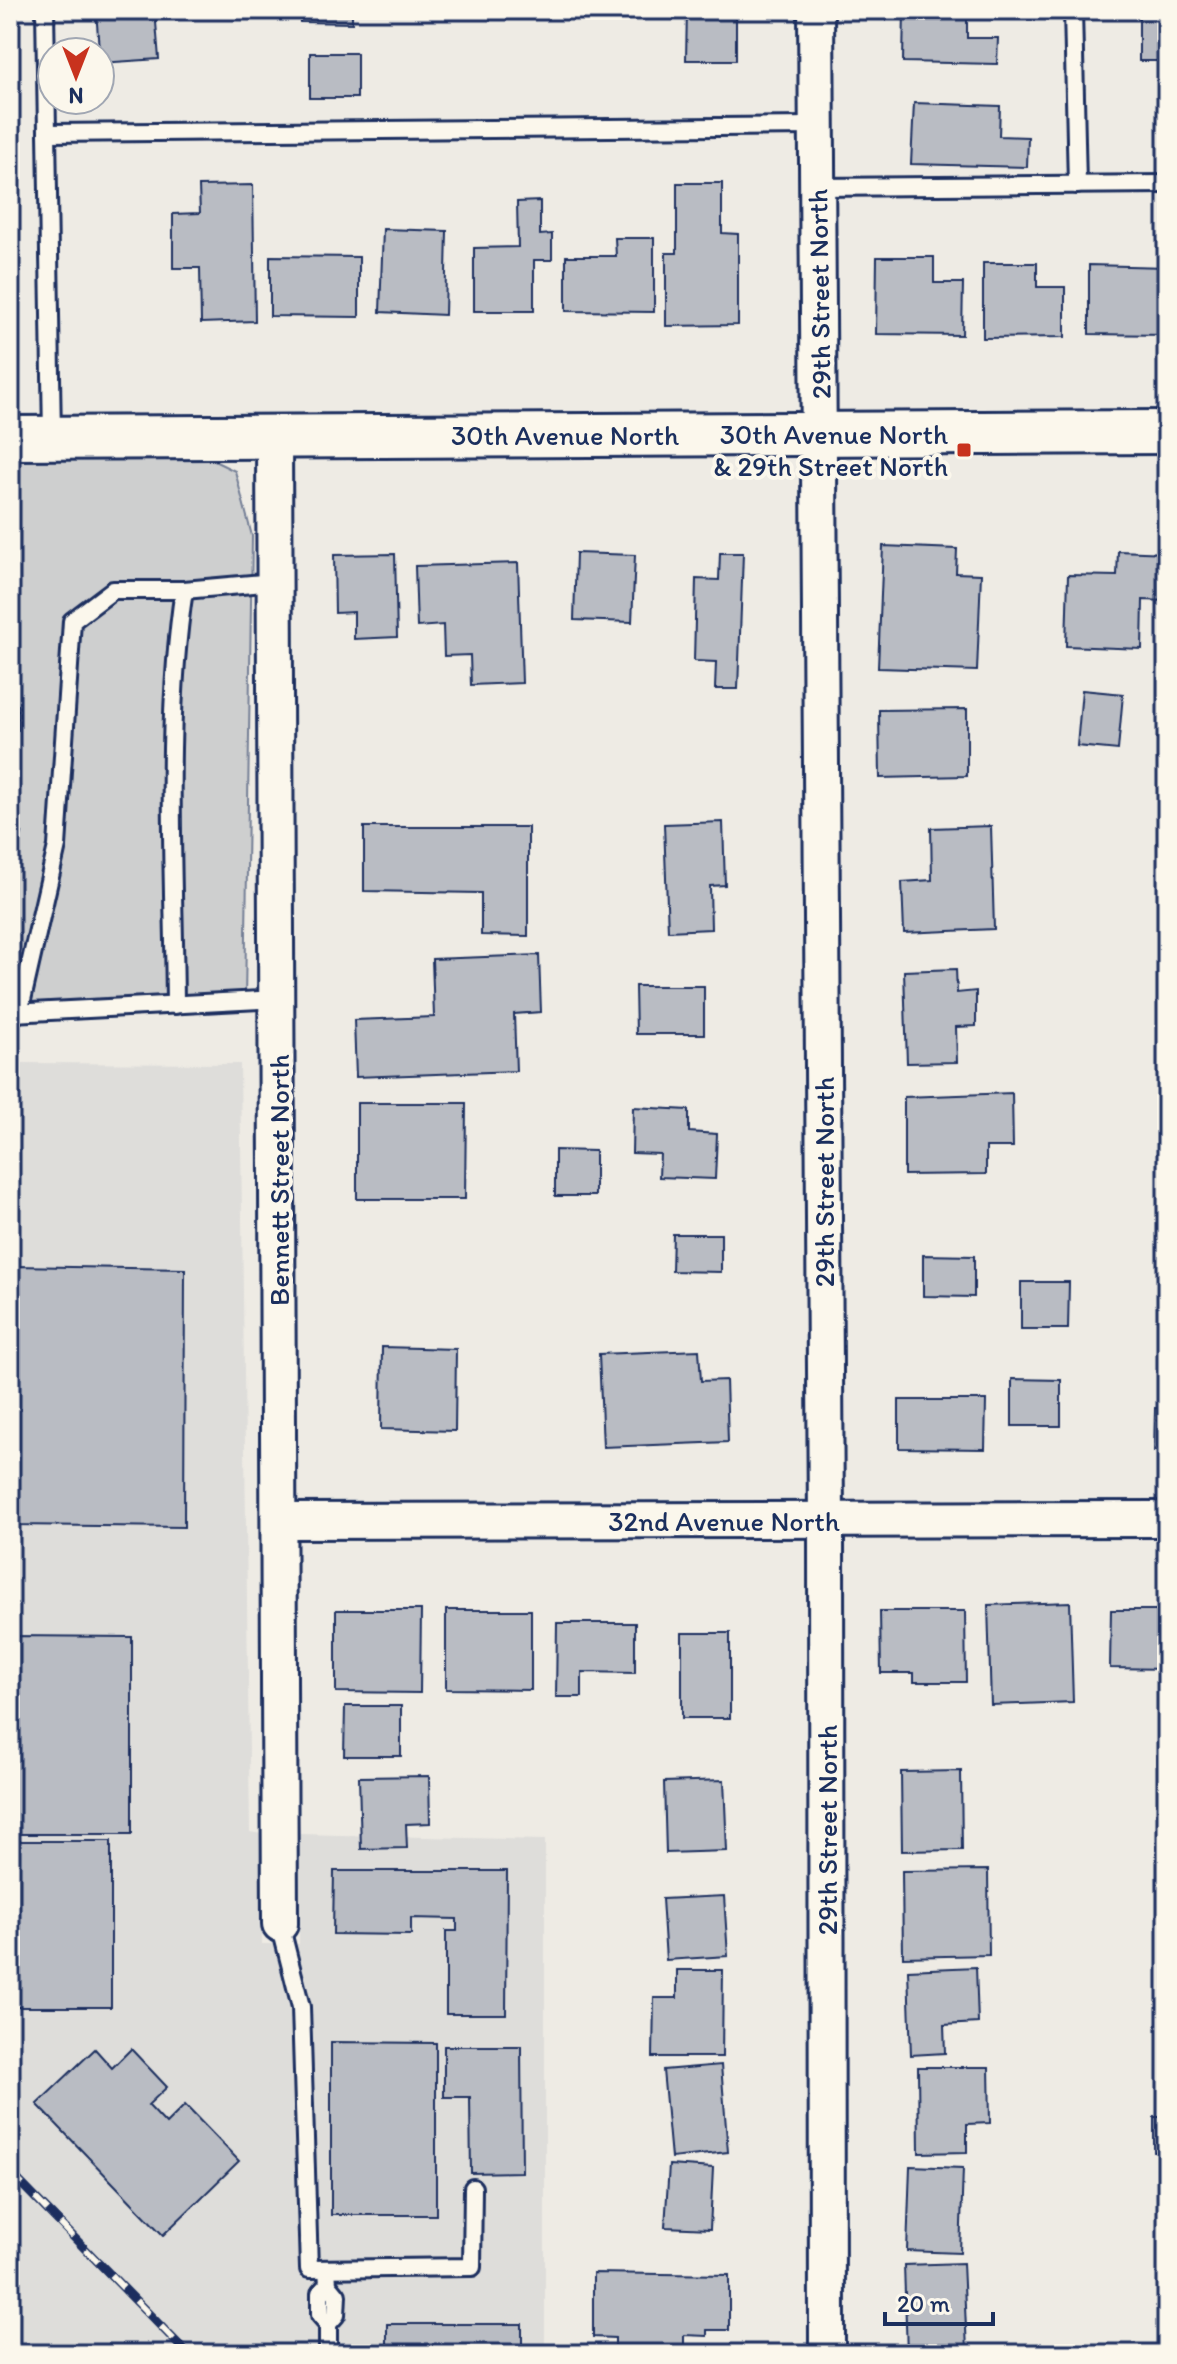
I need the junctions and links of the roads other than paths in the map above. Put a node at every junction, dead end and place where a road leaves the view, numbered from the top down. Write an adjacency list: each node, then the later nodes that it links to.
1 (45, 10): 5 (lane)
2 (816, 10): 4 (street, 29th Street North)
3 (1073, 10): 7 (lane)
4 (817, 126): 5 (lane); 8 (street, 29th Street North)
5 (47, 133): 13 (lane)
6 (1167, 184): 7 (lane)
7 (1077, 185): 8 (lane)
8 (817, 187): 10 (street, 29th Street North)
9 (1167, 432): 10 (street, 30th Avenue North)
10 (820, 434): 11 (street, 30th Avenue North); 21 (street, 29th Street North)
11 (274, 437): 13 (street, 30th Avenue North); 14 (street, Bennett Street North)
12 (10, 438): 13 (street, 30th Avenue North)
13 (52, 438)
14 (275, 582): 15 (lane); 16 (street, Bennett Street North)
15 (184, 590): 17 (lane); 18 (lane)
16 (278, 999): 17 (lane); 20 (street, Bennett Street North)
17 (175, 1005): 18 (lane)
18 (14, 1013)
19 (1167, 1519): 21 (street, 32nd Avenue North)
20 (281, 1521): 21 (street, 32nd Avenue North); 22 (street, Bennett Street North)
21 (826, 1521): 26 (street, 29th Street North)
22 (280, 1924): 24 (lane)
23 (473, 2188): 24 (lane)
24 (328, 2277): 25 (lane)
25 (328, 2354)
26 (827, 2354)

